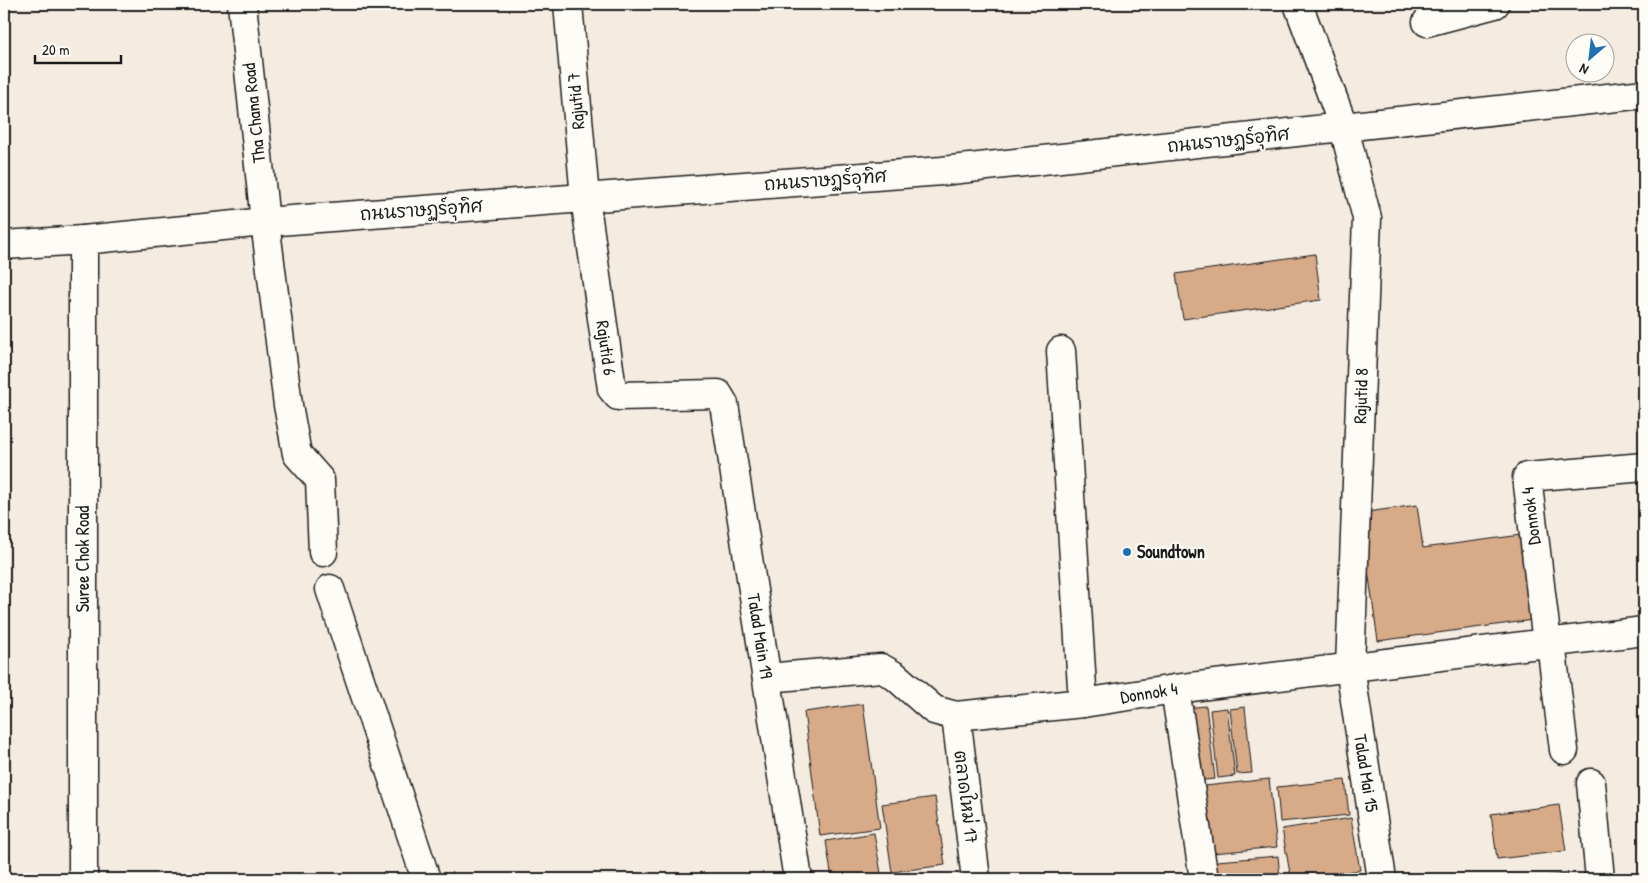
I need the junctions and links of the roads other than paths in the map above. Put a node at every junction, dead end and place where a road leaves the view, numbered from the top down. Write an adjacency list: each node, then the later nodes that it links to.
1 (242, 4): 9 (street, Tha Chana Road)
2 (568, 4): 8 (street, Rajutid 7)
3 (1298, 4): 7 (street, Rajutid 8)
4 (1495, 4): 5 (street)
5 (1427, 22)
6 (1644, 94): 7 (street, ถนนราษฏร์อุทิศ)
7 (1344, 128): 8 (street, ถนนราษฏร์อุทิศ); 19 (street, Rajutid 8)
8 (585, 198): 9 (street, ถนนราษฏร์อุทิศ); 13 (street, Rajutid 6)
9 (265, 222): 10 (street, ถนนราษฏร์อุทิศ); 15 (street, Tha Chana Road)
10 (83, 240): 11 (street, ถนนราษฏร์อุทิศ); 26 (street, Suree Chok Road)
11 (4, 245)
12 (1061, 351): 22 (street)
13 (718, 394): 20 (street, Talad Main 19)
14 (1644, 467): 18 (street, Donnok 4)
15 (323, 552)
16 (330, 589): 27 (street)
17 (1644, 631): 18 (street, Donnok 4)
18 (1549, 643): 19 (street, Donnok 4); 24 (street)
19 (1350, 667): 21 (street, Donnok 4); 31 (street, Talad Mai 15)
20 (767, 678): 23 (street, Donnok 4); 28 (street, Talad Main 19)
21 (1176, 688): 22 (street, Donnok 4); 30 (street)
22 (1083, 703): 23 (street, Donnok 4)
23 (956, 716): 29 (street, ตลาดใหม่ 17)
24 (1564, 750)
25 (1591, 784): 32 (street)
26 (83, 879)
27 (426, 879)
28 (798, 879)
29 (976, 879)
30 (1204, 879)
31 (1382, 879)
32 (1600, 879)

